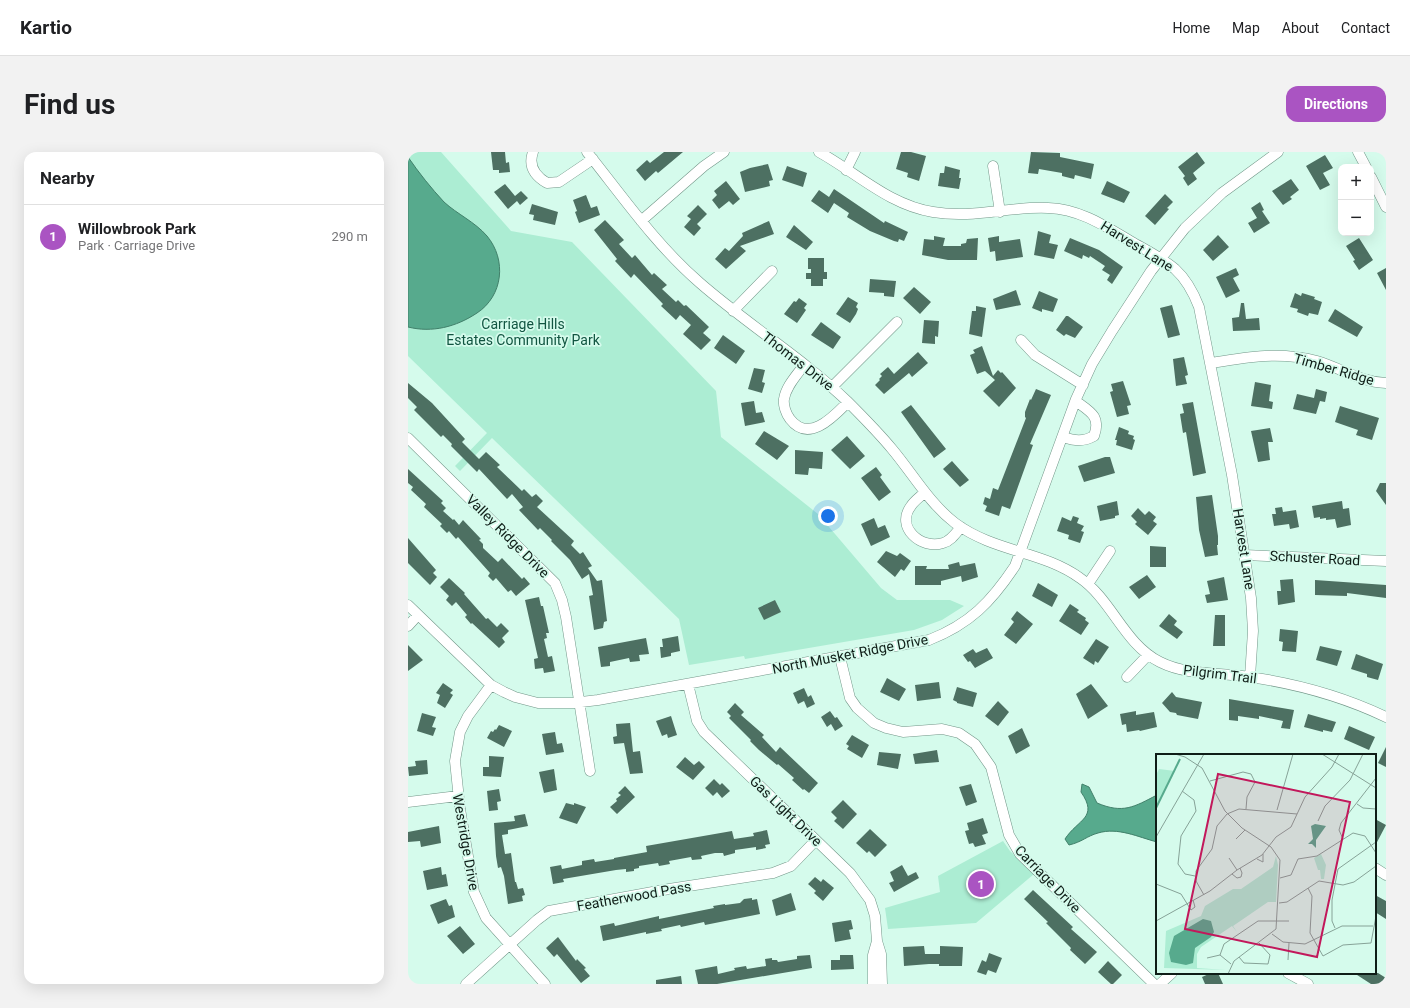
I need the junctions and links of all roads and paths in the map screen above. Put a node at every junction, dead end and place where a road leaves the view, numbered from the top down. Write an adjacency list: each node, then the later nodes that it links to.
1 (533, 152): 7 (street)
2 (724, 152): 14 (street)
3 (819, 152): 10 (street, Harvest Lane)
4 (855, 152): 10 (street)
5 (1278, 152): 15 (street, North Musket Ridge Drive)
6 (1358, 152): 8 (street)
7 (590, 156): 14 (street, Thomas Drive)
8 (1364, 164)
9 (993, 166): 13 (street)
10 (846, 170): 13 (street, Harvest Lane)
11 (1374, 183): 12 (street)
12 (1386, 207)
13 (1000, 212): 15 (street, Harvest Lane)
14 (641, 221): 17 (street, Thomas Drive)
15 (1161, 258): 20 (street, Harvest Lane); 23 (street, North Musket Ridge Drive)
16 (772, 271): 17 (street)
17 (733, 311): 21 (street, Thomas Drive)
18 (897, 322): 24 (street)
19 (1021, 340): 23 (street)
20 (1211, 363): 22 (street, Timber Ridge); 33 (street, Harvest Lane)
21 (804, 364): 24 (street, Thomas Drive); 26 (street)
22 (1386, 383)
23 (1083, 385): 25 (street, North Musket Ridge Drive)
24 (832, 388): 26 (street, Thomas Drive)
25 (1076, 399): 27 (street, North Musket Ridge Drive); 27 (street)
26 (848, 402): 29 (street, Thomas Drive)
27 (1062, 437): 32 (street, North Musket Ridge Drive)
28 (408, 438): 45 (street, Valley Ridge Drive)
29 (924, 493): 30 (street, Thomas Drive); 30 (street)
30 (961, 527): 32 (street, Thomas Drive)
31 (1110, 551): 35 (street)
32 (1020, 552): 35 (street, Pilgrim Trail); 40 (street, North Musket Ridge Drive)
33 (1245, 556): 34 (street, Schuster Road); 42 (street, Harvest Lane)
34 (1386, 561)
35 (1088, 584): 39 (street, Pilgrim Trail)
36 (408, 605): 37 (street, North Musket Ridge Drive)
37 (418, 615): 38 (street); 44 (street, North Musket Ridge Drive)
38 (408, 626)
39 (1148, 655): 41 (street); 42 (street, Pilgrim Trail)
40 (840, 657): 43 (street, North Musket Ridge Drive); 61 (street, Carriage Drive)
41 (1127, 677)
42 (1250, 677): 46 (street, Pilgrim Trail)
43 (688, 684): 45 (street, North Musket Ridge Drive); 50 (street, Gas Light Drive)
44 (491, 685): 45 (street, North Musket Ridge Drive); 48 (street, Westridge Drive)
45 (580, 702): 47 (street, Valley Ridge Drive)
46 (1386, 717)
47 (590, 770)
48 (458, 796): 49 (street); 54 (street, Westridge Drive)
49 (408, 802)
50 (816, 840): 53 (street, Gas Light Drive); 54 (street, Featherwood Pass)
51 (1376, 869): 52 (street)
52 (1386, 875)
53 (877, 941): 59 (street, Gas Light Drive); 60 (street, Gas Light Drive)
54 (509, 945): 57 (street, Featherwood Pass); 58 (street, Westridge Drive)
55 (1171, 974): 62 (street)
56 (1290, 974): 63 (street)
57 (466, 984)
58 (545, 984)
59 (873, 984)
60 (882, 984)
61 (1154, 984)
62 (1160, 984)
63 (1308, 984)

